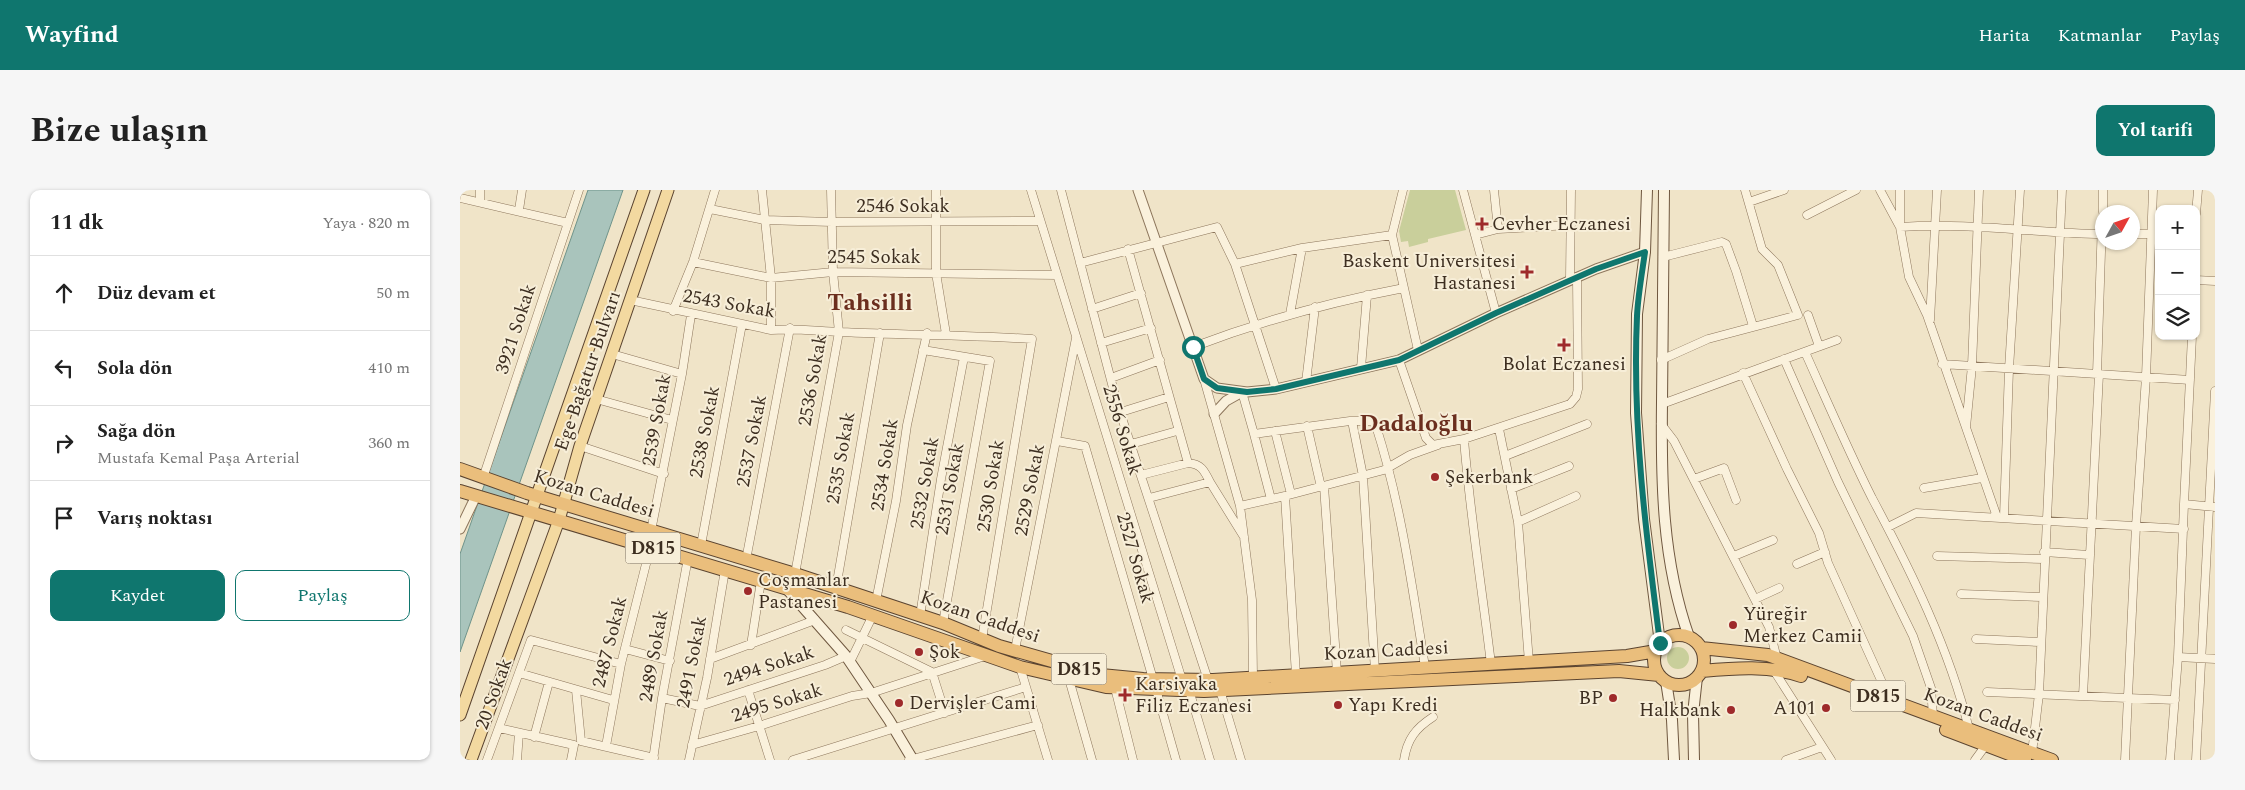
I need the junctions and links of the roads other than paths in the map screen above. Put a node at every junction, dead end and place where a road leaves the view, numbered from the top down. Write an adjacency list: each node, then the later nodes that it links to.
1 (480, 190): 32 (street)
2 (522, 190): 37 (street)
3 (579, 190): 43 (street, 3921 Sokak)
4 (644, 190): 162 (main road, Ege Bağatur Bulvarı)
5 (668, 190): 75 (main road, Ege Bağatur Bulvarı)
6 (715, 190): 36 (street)
7 (762, 190): 39 (street)
8 (831, 190): 41 (street, 2536 Sokak)
9 (936, 190): 42 (street)
10 (1031, 190): 40 (street, 2556 Sokak)
11 (1061, 190): 63 (street)
12 (1138, 190): 56 (street)
13 (1402, 190): 55 (street)
14 (1463, 190): 51 (street)
15 (1494, 190): 48 (street)
16 (1571, 190): 44 (street)
17 (1647, 190): 60 (main road)
18 (1664, 190): 61 (main road)
19 (1745, 190): 33 (street)
20 (1784, 190): 33 (street)
21 (1856, 190): 38 (street)
22 (1880, 190): 46 (street)
23 (1900, 190): 46 (street)
24 (1937, 190): 45 (street)
25 (1979, 190): 47 (street)
26 (2020, 190): 49 (street)
27 (2062, 190): 50 (street)
28 (2104, 190): 34 (street)
29 (2153, 190): 54 (street)
30 (2198, 190): 35 (street)
31 (460, 198): 32 (street)
32 (480, 202): 37 (street)
33 (1749, 202): 86 (street)
34 (2103, 205)
35 (2197, 205)
36 (710, 209): 39 (street, 2546 Sokak); 62 (street)
37 (519, 210): 43 (street)
38 (1807, 215)
39 (765, 220): 41 (street, 2546 Sokak); 68 (street)
40 (1040, 221): 42 (street, 2546 Sokak); 67 (street, 2556 Sokak)
41 (832, 222): 42 (street, 2546 Sokak); 65 (street, 2536 Sokak)
42 (936, 222): 66 (street)
43 (568, 223): 154 (street, 3921 Sokak)
44 (1571, 225): 48 (street); 69 (street)
45 (1935, 225): 46 (street); 47 (street); 85 (street)
46 (1900, 227): 85 (street)
47 (1978, 227): 49 (street); 111 (street)
48 (1498, 229): 51 (street)
49 (2019, 231): 50 (street); 113 (street)
50 (2060, 233): 52 (street); 114 (street)
51 (1475, 234): 79 (street)
52 (2095, 234)
53 (2140, 234): 54 (street)
54 (2155, 234): 118 (street)
55 (1392, 235): 57 (street); 72 (street)
56 (1155, 242): 58 (street); 64 (street); 100 (street)
57 (1302, 248): 64 (street); 80 (street)
58 (1128, 249): 63 (street); 73 (street)
59 (2102, 250): 117 (street)
60 (1645, 252): 69 (street); 217 (main road)
61 (1663, 257): 86 (street); 109 (main road)
62 (694, 262): 68 (street, 2545 Sokak); 78 (street)
63 (1080, 263): 77 (street)
64 (1235, 264): 84 (street)
65 (833, 272): 66 (street, 2545 Sokak); 68 (street, 2545 Sokak); 90 (street, 2536 Sokak)
66 (936, 274): 67 (street, 2545 Sokak); 93 (street)
67 (1057, 275): 94 (street, 2556 Sokak)
68 (771, 278): 89 (street)
69 (1573, 279): 79 (street); 136 (street)
70 (2200, 280): 71 (street)
71 (2215, 281)
72 (1404, 288): 74 (street); 102 (street)
73 (1141, 293): 77 (street); 88 (street)
74 (1366, 295): 76 (street); 112 (street)
75 (630, 300): 78 (street, 2543 Sokak); 104 (main road, Ege Bağatur Bulvarı)
76 (1314, 307): 80 (street); 122 (street)
77 (1092, 308): 98 (street)
78 (673, 311): 81 (street, 2543 Sokak)
79 (1496, 313): 102 (street)
80 (1290, 314): 84 (street)
81 (691, 315): 83 (street, 2543 Sokak); 116 (street, 2539 Sokak)
82 (1808, 316): 99 (street)
83 (742, 324): 89 (street, 2543 Sokak); 186 (street, 2538 Sokak)
84 (1254, 324): 100 (street); 123 (street)
85 (1930, 324): 110 (street)
86 (1753, 326): 109 (street)
87 (790, 328): 89 (street, 2543 Sokak); 90 (street, 2543 Sokak); 194 (street, 2537 Sokak)
88 (1151, 328): 98 (street); 107 (street)
89 (771, 330)
90 (839, 332): 91 (street, 2543 Sokak); 197 (street, 2536 Sokak)
91 (880, 333): 92 (street, 2543 Sokak); 199 (street, 2535 Sokak)
92 (927, 333): 93 (street, 2543 Sokak); 101 (street, 2534 Sokak)
93 (946, 334): 95 (street, 2543 Sokak)
94 (1076, 336): 142 (street, 2529 Sokak); 246 (street, 2556 Sokak)
95 (1032, 339): 213 (street, 2530 Sokak)
96 (1837, 340): 99 (street)
97 (2192, 340): 121 (street)
98 (1102, 343): 119 (street)
99 (1819, 346): 103 (street)
100 (1193, 347): 120 (street)
101 (923, 350): 105 (street); 205 (street, 2534 Sokak)
102 (1418, 350): 108 (street)
103 (1805, 352): 106 (street); 180 (street)
104 (612, 354): 116 (street); 127 (main road, Ege Bağatur Bulvarı)
105 (964, 356): 207 (street, 2532 Sokak); 209 (street, 2531 Sokak)
106 (1784, 359): 115 (street); 264 (street)
107 (1160, 360): 119 (street); 126 (street)
108 (1399, 360): 112 (street); 144 (street)
109 (1661, 360): 128 (main road)
110 (1942, 364): 111 (street); 139 (street)
111 (1972, 366): 113 (street); 139 (street)
112 (1361, 368): 122 (street)
113 (2009, 369): 114 (street); 174 (street)
114 (2053, 371): 117 (street); 176 (street)
115 (1743, 373): 128 (street); 188 (street)
116 (682, 374): 131 (street, 2539 Sokak)
117 (2098, 374): 118 (street); 178 (street)
118 (2146, 377): 121 (street); 179 (street)
119 (1111, 378): 129 (street)
120 (1204, 379): 125 (street); 130 (street)
121 (2190, 380): 170 (street)
122 (1306, 382): 123 (street)
123 (1276, 389): 125 (street)
124 (2215, 391): 172 (street)
125 (1242, 392): 130 (street); 140 (street)
126 (1169, 397): 129 (street); 137 (street)
127 (596, 399): 131 (street); 145 (main road, Ege Bağatur Bulvarı)
128 (1662, 404): 133 (main road)
129 (1120, 412): 143 (street)
130 (1214, 414): 171 (street)
131 (672, 420): 151 (street, 2539 Sokak)
132 (1352, 421): 135 (street); 148 (street); 153 (street)
133 (1661, 423): 156 (street); 211 (main road)
134 (1587, 424): 146 (street)
135 (1308, 426): 138 (street); 158 (street)
136 (1499, 429): 141 (street); 146 (street)
137 (1177, 431): 143 (street); 147 (street)
138 (1275, 431): 140 (street); 163 (street)
139 (1966, 431): 155 (street)
140 (1254, 434): 167 (street)
141 (1464, 440): 144 (street); 230 (street)
142 (1057, 441): 220 (street, 2529 Sokak); 245 (street, 2527 Sokak)
143 (1131, 444): 152 (street)
144 (1438, 445): 148 (street)
145 (580, 446): 151 (street); 169 (main road, Ege Bağatur Bulvarı)
146 (1505, 456): 160 (street)
147 (1188, 463): 152 (street); 157 (street)
148 (1389, 466): 153 (street); 233 (street)
149 (1569, 466): 160 (street)
150 (460, 469): 154 (highway, Kozan Caddesi / D815)
151 (664, 474): 183 (street, 2539 Sokak)
152 (1141, 475): 166 (street)
153 (1362, 476): 158 (street); 234 (street)
154 (483, 478): 162 (highway, Kozan Caddesi / D815)
155 (1982, 478): 159 (street); 174 (street)
156 (1694, 479): 168 (street); 190 (street)
157 (1210, 482): 166 (street); 184 (street)
158 (1322, 486): 163 (street); 237 (street)
159 (1924, 488)
160 (1511, 489): 177 (street)
161 (460, 491): 164 (highway, Kozan Caddesi / D815)
162 (532, 495): 169 (highway, Kozan Caddesi / D815); 173 (main road, Ege Bağatur Bulvarı)
163 (1288, 495): 167 (street); 239 (street)
164 (476, 496): 173 (highway, Kozan Caddesi / D815); 181 (street)
165 (1576, 496): 177 (street)
166 (1149, 498): 243 (street)
167 (1271, 499): 171 (street)
168 (1736, 500)
169 (564, 504): 175 (main road, Ege Bağatur Bulvarı); 183 (highway, Kozan Caddesi / D815)
170 (2184, 504): 172 (street); 182 (street)
171 (1240, 506): 184 (street)
172 (2213, 507): 223 (street)
173 (525, 511): 175 (highway, Kozan Caddesi / D815); 263 (main road, Ege Bağatur Bulvarı)
174 (2001, 517): 176 (street); 180 (street)
175 (559, 520): 187 (highway, Kozan Caddesi / D815); 280 (main road, Ege Bağatur Bulvarı)
176 (2047, 521): 178 (street); 192 (street)
177 (1518, 522): 228 (street)
178 (2092, 524): 179 (street); 189 (street)
179 (2136, 526): 182 (street); 257 (street)
180 (1888, 527): 270 (street)
181 (460, 529)
182 (2184, 530): 222 (street)
183 (651, 531): 186 (highway, Kozan Caddesi / D815)
184 (1245, 539): 240 (street)
185 (1773, 540): 190 (street)
186 (700, 545): 194 (highway, Kozan Caddesi / D815)
187 (650, 548): 193 (highway, Kozan Caddesi / D815); 219 (street, 2487 Sokak)
188 (1825, 552): 195 (street); 259 (street)
189 (2090, 555): 192 (street); 255 (street)
190 (1734, 556): 204 (street)
191 (1937, 556): 192 (street)
192 (2044, 556): 203 (street)
193 (688, 558): 196 (highway, Kozan Caddesi / D815); 227 (street, 2489 Sokak)
194 (746, 560): 197 (highway, Kozan Caddesi / D815)
195 (1797, 564)
196 (725, 570): 198 (highway, Kozan Caddesi / D815); 226 (street, 2491 Sokak)
197 (796, 574): 199 (highway, Kozan Caddesi / D815); 201 (highway)
198 (761, 580): 201 (highway, Kozan Caddesi / D815); 216 (street)
199 (836, 588): 205 (highway, Kozan Caddesi / D815)
200 (1779, 588): 204 (street)
201 (791, 590): 206 (highway, Kozan Caddesi / D815); 208 (main road)
202 (1961, 594): 203 (street)
203 (2042, 597): 215 (street)
204 (1755, 599): 231 (street)
205 (876, 601): 207 (highway, Kozan Caddesi / D815)
206 (873, 616): 212 (street); 221 (highway, Kozan Caddesi / D815)
207 (920, 616): 209 (highway, Kozan Caddesi / D815)
208 (815, 620): 216 (street); 224 (main road)
209 (943, 623): 213 (highway, Kozan Caddesi / D815)
210 (846, 630): 212 (street)
211 (1689, 637): 217 (highway); 218 (highway)
212 (862, 638): 224 (street); 235 (street)
213 (982, 639): 220 (highway, Kozan Caddesi / D815)
214 (1976, 639): 215 (street)
215 (2040, 642): 254 (street)
216 (750, 645): 226 (street)
217 (1658, 647): 228 (highway, Kozan Caddesi / D815); 241 (highway)
218 (1701, 648): 231 (highway, Kozan Caddesi / D815); 238 (highway)
219 (624, 649): 227 (street); 229 (street, 2487 Sokak)
220 (1015, 650): 245 (highway, Kozan Caddesi / D815)
221 (987, 656): 232 (highway, Kozan Caddesi / D815); 235 (street, 2495 Sokak)
222 (2178, 657): 223 (street); 260 (street)
223 (2203, 658): 225 (street); 303 (street)
224 (848, 659): 250 (street, 2494 Sokak); 253 (main road)
225 (2215, 659)
226 (710, 660): 261 (street, 2491 Sokak)
227 (670, 661): 256 (street, 2489 Sokak)
228 (1529, 662): 230 (highway, Kozan Caddesi / D815)
229 (621, 664): 236 (street, 20 Sokak); 258 (street, 2487 Sokak)
230 (1491, 664): 233 (highway, Kozan Caddesi / D815)
231 (1775, 664): 238 (highway, Kozan Caddesi / D815); 259 (highway, Kozan Caddesi / D815); 275 (highway, Kozan Caddesi / D815); 277 (street)
232 (1020, 667): 242 (highway, Kozan Caddesi / D815); 247 (street)
233 (1425, 667): 234 (highway, Kozan Caddesi / D815)
234 (1375, 671): 237 (highway, Kozan Caddesi / D815)
235 (932, 672): 253 (street, 2495 Sokak); 262 (street)
236 (519, 673): 244 (street); 268 (street, 20 Sokak)
237 (1337, 673): 239 (highway, Kozan Caddesi / D815)
238 (1700, 674): 241 (highway); 296 (main road)
239 (1296, 675): 240 (highway, Kozan Caddesi / D815)
240 (1253, 678): 243 (highway, Kozan Caddesi / D815)
241 (1663, 678): 251 (highway, Kozan Caddesi / D815); 295 (main road)
242 (1069, 679): 248 (highway, Kozan Caddesi / D815); 289 (street)
243 (1208, 680): 246 (highway, Kozan Caddesi / D815)
244 (549, 682): 249 (street); 272 (street)
245 (1154, 684): 246 (highway, Kozan Caddesi / D815); 248 (highway, Kozan Caddesi / D815); 291 (street, 2527 Sokak)
246 (1186, 685): 251 (highway, Kozan Caddesi / D815); 292 (street, 2556 Sokak)
247 (1026, 687): 262 (street); 266 (street)
248 (1115, 688): 290 (street)
249 (576, 690): 258 (street); 273 (street)
250 (748, 690): 261 (street, 2494 Sokak); 267 (street)
251 (1220, 690): 293 (street)
252 (1987, 692): 254 (street)
253 (871, 693): 267 (street, 2495 Sokak); 269 (main road)
254 (2038, 694): 255 (street); 278 (street)
255 (2083, 696): 257 (street)
256 (662, 698): 261 (street); 279 (street, 2489 Sokak)
257 (2128, 699): 260 (street); 301 (street)
258 (613, 700): 276 (street, 2487 Sokak)
259 (1890, 700): 264 (highway, Kozan Caddesi / D815)
260 (2175, 700): 302 (street)
261 (700, 706): 274 (street, 2491 Sokak)
262 (945, 713): 269 (street)
263 (460, 715)
264 (1933, 716): 270 (highway, Kozan Caddesi / D815)
265 (1434, 717): 294 (street)
266 (1038, 725): 287 (street); 288 (street)
267 (759, 726): 274 (street, 2495 Sokak); 285 (street)
268 (499, 728): 271 (street); 281 (street, 20 Sokak)
269 (894, 729): 286 (street); 287 (main road)
270 (1969, 729): 278 (highway, Kozan Caddesi / D815)
271 (519, 734): 272 (street); 282 (street)
272 (534, 737): 273 (street)
273 (577, 743): 276 (street); 283 (street)
274 (692, 745): 284 (street, 2491 Sokak)
275 (1986, 745): 278 (highway, Kozan Caddesi / D815); 299 (street)
276 (606, 746): 279 (street)
277 (1822, 747): 297 (street); 298 (street)
278 (2028, 756): 300 (highway, Kozan Caddesi / D815)
279 (654, 759)
280 (471, 760)
281 (490, 760)
282 (517, 760)
283 (571, 760)
284 (689, 760)
285 (770, 760)
286 (793, 760)
287 (912, 760)
288 (1048, 760)
289 (1092, 760)
290 (1133, 760)
291 (1176, 760)
292 (1210, 760)
293 (1240, 760)
294 (1404, 760)
295 (1674, 760)
296 (1694, 760)
297 (1786, 760)
298 (1830, 760)
299 (1975, 760)
300 (2052, 760)
301 (2125, 760)
302 (2170, 760)
303 (2196, 760)

